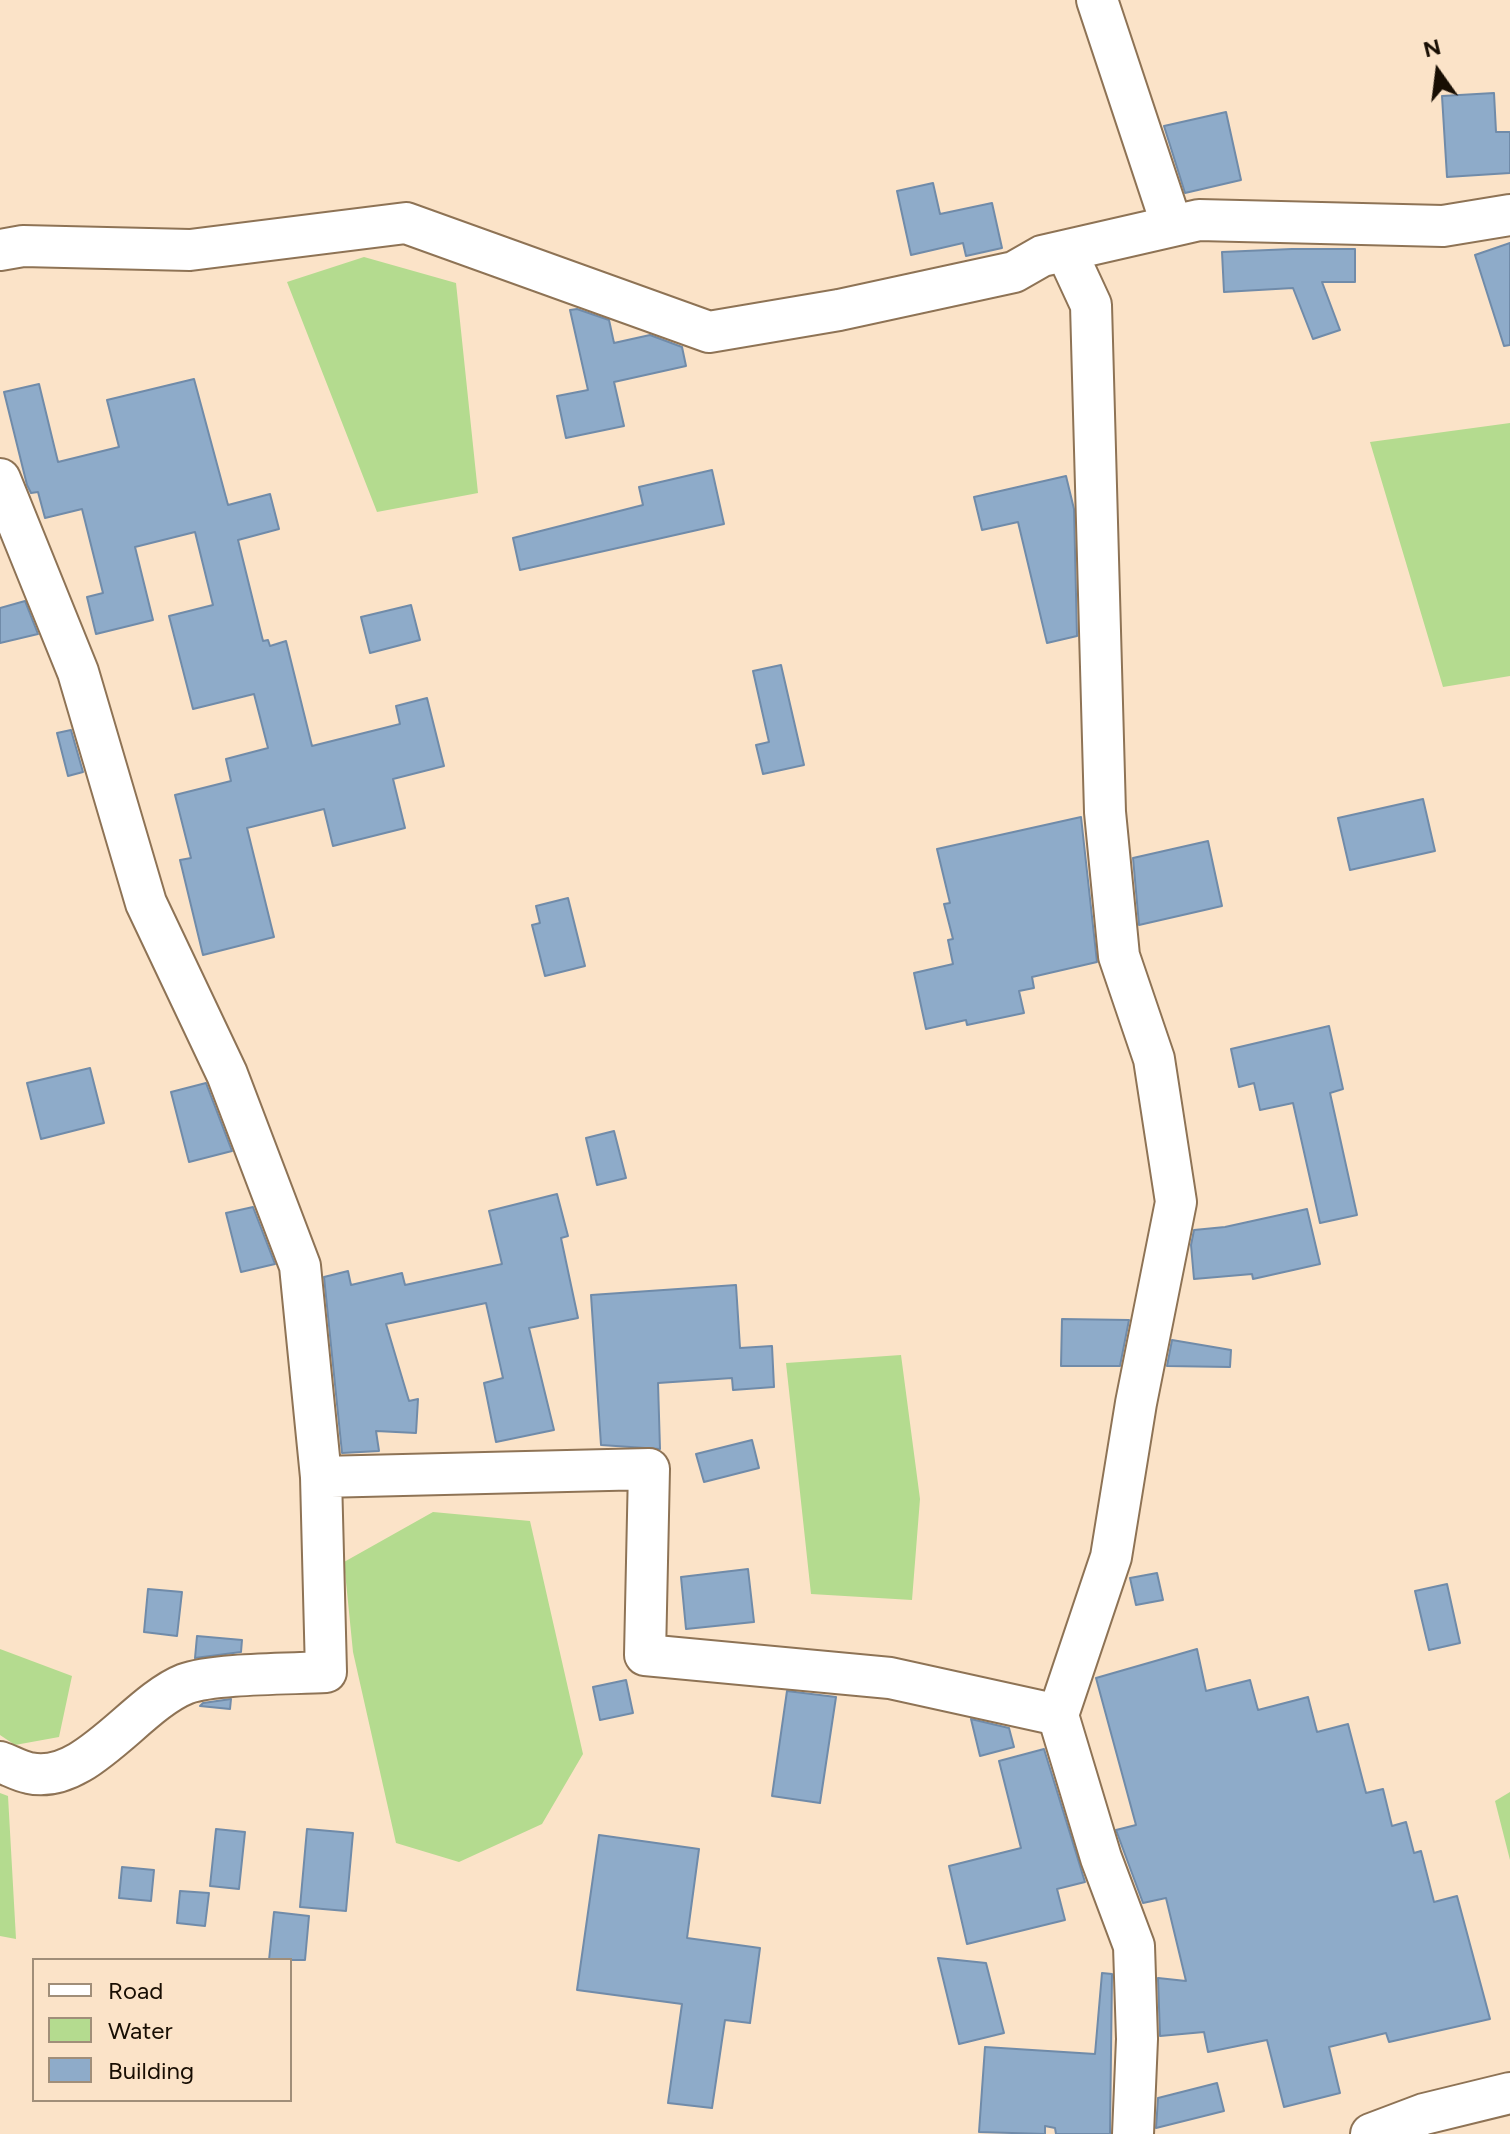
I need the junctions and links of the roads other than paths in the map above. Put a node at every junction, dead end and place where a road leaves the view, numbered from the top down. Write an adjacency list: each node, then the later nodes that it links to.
1 (1097, 0): 3 (street)
2 (1510, 215): 3 (street)
3 (1172, 226): 5 (street)
4 (0, 250): 5 (street)
5 (1066, 251): 8 (street)
6 (0, 479): 7 (street)
7 (321, 1477): 8 (street); 9 (street)
8 (1058, 1715): 11 (street)
9 (0, 1762)
10 (1510, 2093): 12 (street)
11 (1133, 2134)
12 (1371, 2134)

